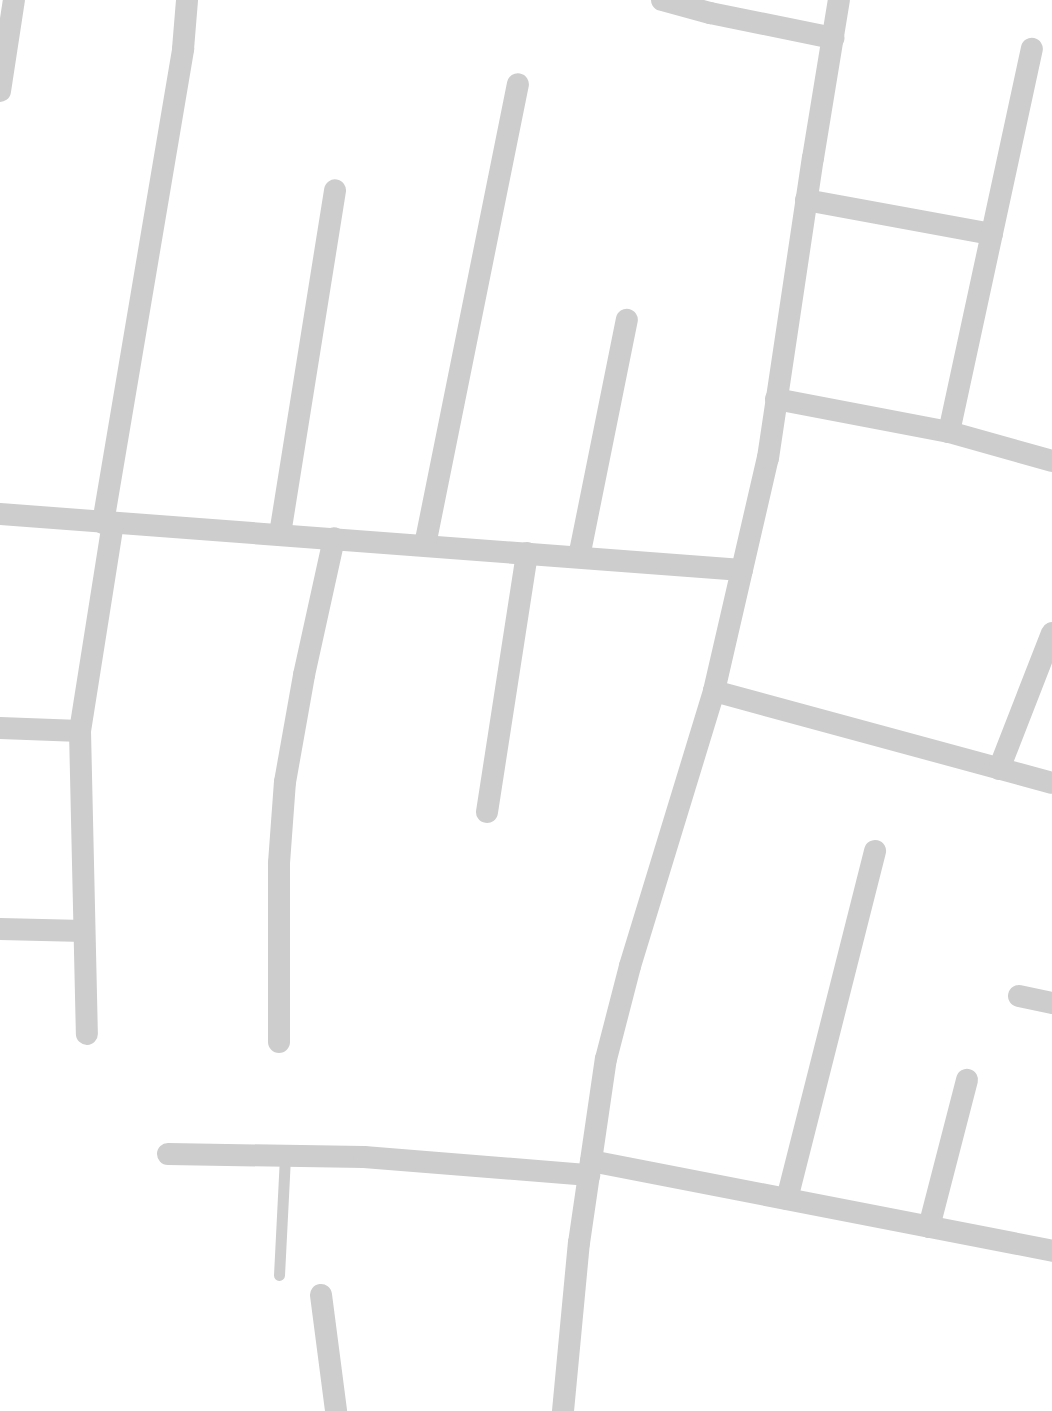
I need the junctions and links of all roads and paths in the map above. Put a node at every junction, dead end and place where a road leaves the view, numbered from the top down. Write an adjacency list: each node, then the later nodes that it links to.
1 (14, 0): 8 (street)
2 (187, 0): 17 (street)
3 (662, 0): 5 (street)
4 (839, 0): 5 (street)
5 (832, 38): 10 (street)
6 (1032, 49): 11 (street)
7 (518, 84): 20 (street)
8 (0, 91)
9 (335, 190): 18 (street)
10 (806, 200): 11 (street); 13 (street)
11 (992, 234): 14 (street)
12 (626, 320): 22 (street)
13 (776, 400): 14 (street); 23 (street)
14 (950, 432): 15 (street)
15 (1052, 461)
16 (0, 514): 17 (street)
17 (108, 523): 18 (street); 27 (street)
18 (280, 534): 19 (street)
19 (334, 538): 20 (street); 37 (street)
20 (425, 545): 21 (street)
21 (527, 553): 22 (street); 30 (street)
22 (579, 557): 23 (street)
23 (742, 570): 25 (street)
24 (1052, 633): 28 (street)
25 (714, 691): 28 (street); 41 (street)
26 (0, 728): 27 (street)
27 (80, 731): 33 (street)
28 (999, 769): 29 (street)
29 (1052, 783)
30 (487, 812)
31 (874, 851): 42 (street)
32 (0, 930): 33 (street)
33 (84, 931): 36 (street)
34 (1019, 996): 35 (street)
35 (1052, 1003)
36 (87, 1034)
37 (279, 1042)
38 (967, 1080): 43 (street)
39 (168, 1154): 40 (street)
40 (285, 1156): 41 (street); 45 (lane)
41 (590, 1168): 42 (street); 48 (street)
42 (787, 1199): 43 (street)
43 (930, 1227): 44 (street)
44 (1052, 1251)
45 (280, 1275)
46 (321, 1295): 47 (street)
47 (336, 1411)
48 (563, 1411)

